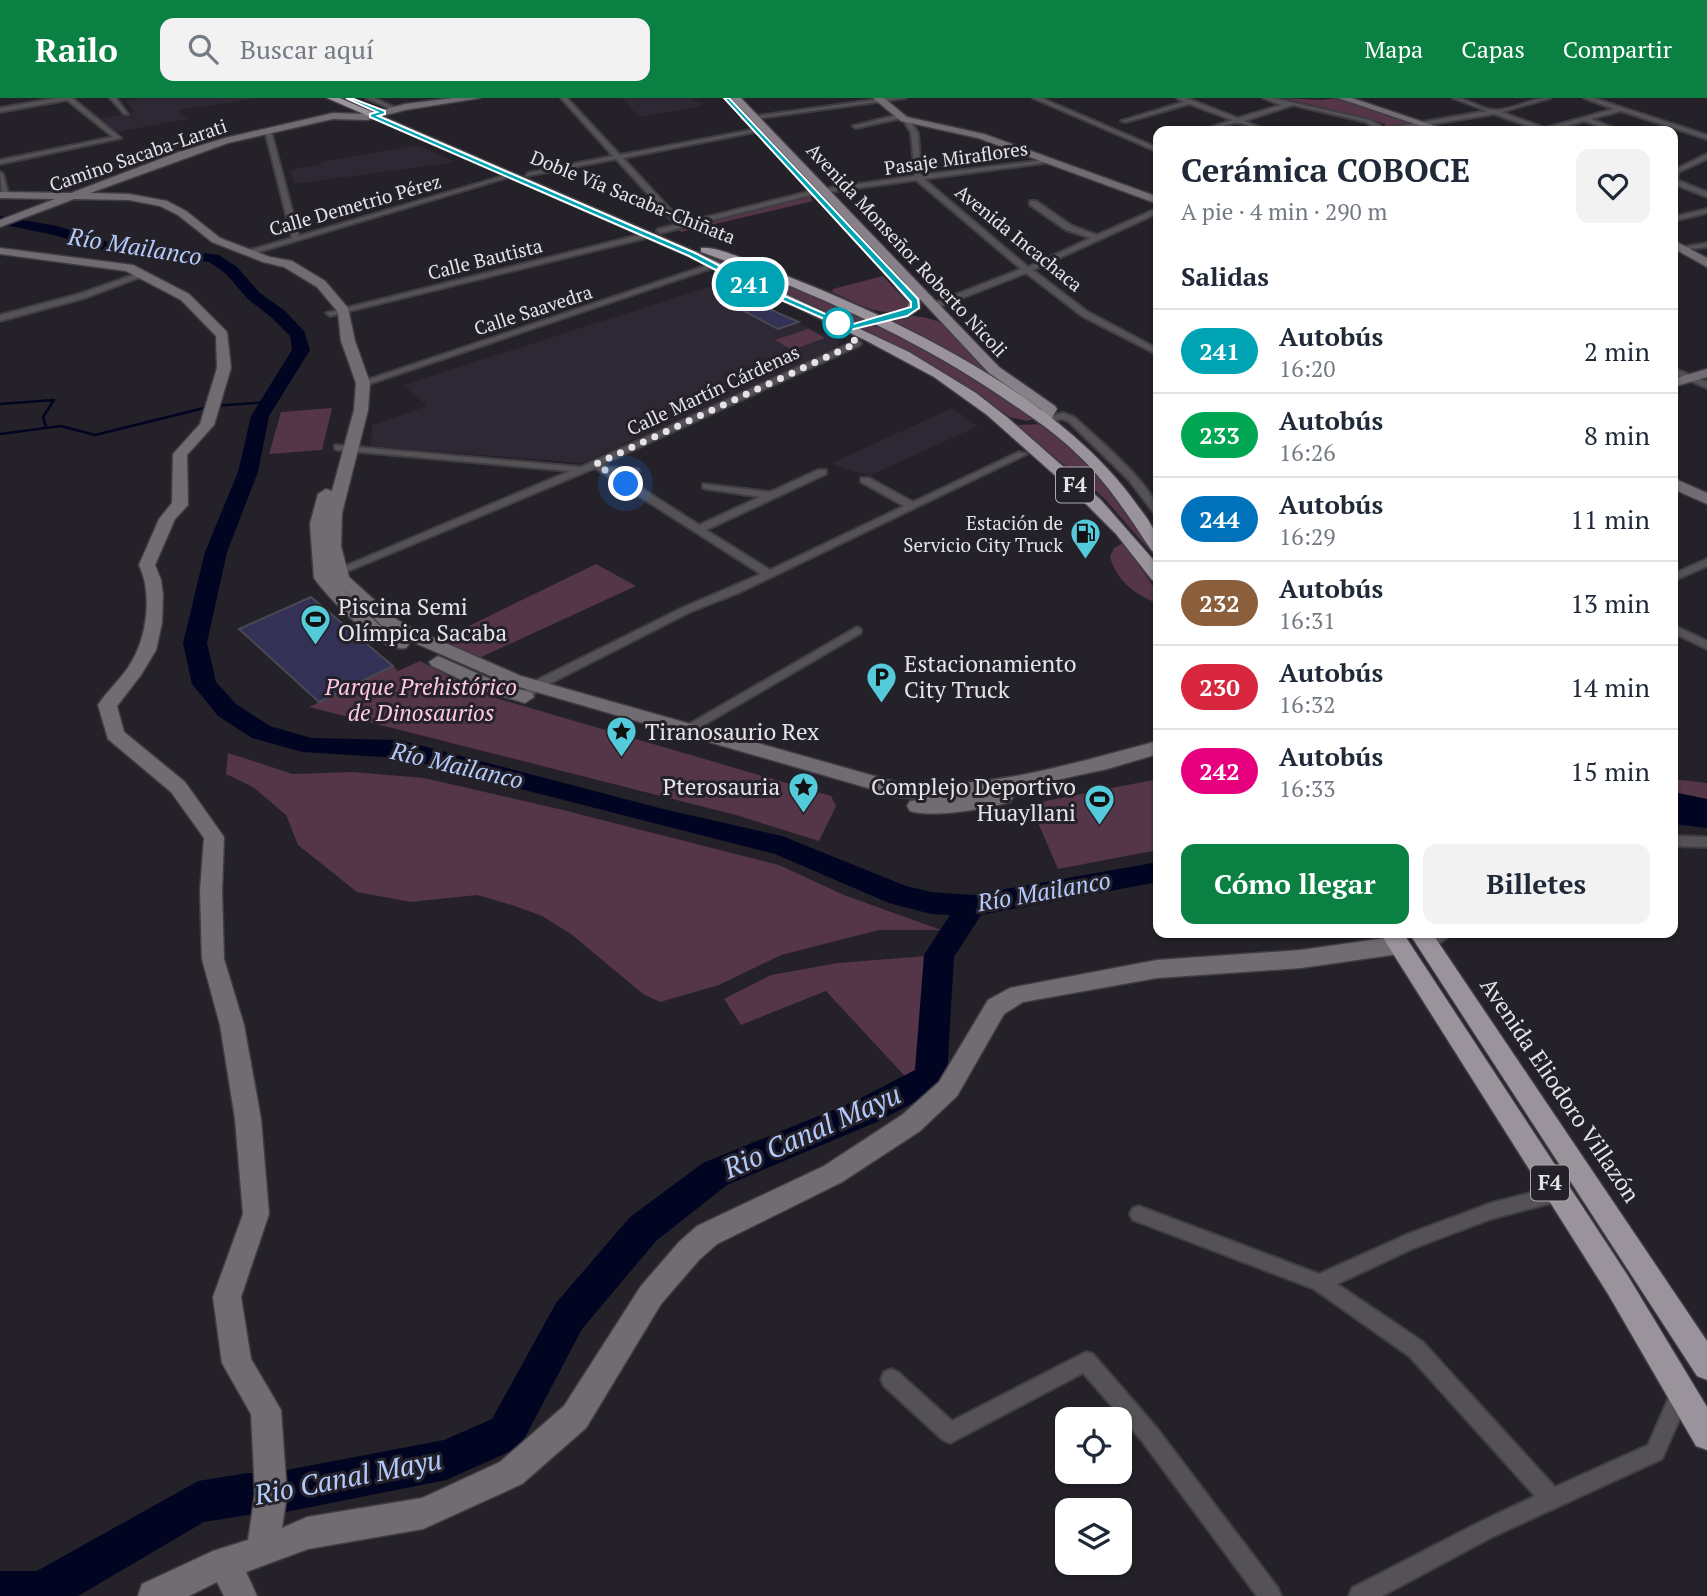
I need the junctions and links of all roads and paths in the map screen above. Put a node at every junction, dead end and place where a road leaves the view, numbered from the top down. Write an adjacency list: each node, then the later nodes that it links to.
1 (67, 98): 24 (street); 53 (street)
2 (113, 98): 26 (street)
3 (332, 98): 27 (highway, Doble Vía Sacaba-Chiñata / F4)
4 (349, 98): 27 (highway, Doble Vía Sacaba-Chiñata / F4)
5 (369, 98): 22 (street)
6 (474, 98): 17 (main road, Camino Sacaba-Larati)
7 (565, 98): 51 (street)
8 (727, 98): 32 (main road, Avenida Monseñor Roberto Nicoli)
9 (736, 98): 32 (main road, Avenida Monseñor Roberto Nicoli)
10 (902, 98): 18 (street)
11 (1036, 98): 49 (street)
12 (1180, 98): 20 (street)
13 (1266, 98): 21 (street)
14 (1456, 98): 25 (street)
15 (1546, 98): 25 (street)
16 (1587, 98): 23 (street)
17 (452, 99): 22 (main road, Camino Sacaba-Larati)
18 (879, 99): 28 (main road); 32 (street)
19 (1349, 99): 33 (main road)
20 (1189, 102): 29 (street); 31 (street)
21 (1288, 104): 29 (street); 37 (street)
22 (395, 109): 27 (main road, Camino Sacaba-Larati)
23 (1622, 109): 30 (street); 43 (street)
24 (0, 110)
25 (1494, 112): 33 (street); 40 (street)
26 (126, 113)
27 (378, 114): 45 (main road, Camino Sacaba-Larati); 56 (highway, Doble Vía Sacaba-Chiñata / F4); 57 (highway, Doble Vía Sacaba-Chiñata / F4)
28 (903, 118): 34 (street); 52 (main road); 58 (street)
29 (1238, 120): 35 (street); 36 (street)
30 (1584, 120): 41 (street); 42 (street)
31 (1124, 121)
32 (755, 123): 51 (street); 60 (main road, Avenida Monseñor Roberto Nicoli)
33 (1422, 124): 38 (street); 39 (main road)
34 (856, 126)
35 (1219, 126)
36 (1253, 126)
37 (1378, 126)
38 (1409, 126)
39 (1429, 126)
40 (1532, 126)
41 (1563, 126)
42 (1603, 126)
43 (1673, 126)
44 (1678, 128): 46 (street)
45 (268, 131): 62 (main road, Camino Sacaba-Larati); 74 (street)
46 (1694, 133): 47 (street); 48 (street)
47 (1684, 137)
48 (1707, 137)
49 (1153, 145)
50 (1707, 156): 54 (street)
51 (616, 157): 56 (street); 70 (street)
52 (1051, 160): 58 (street, Pasaje Miraflores); 64 (main road)
53 (0, 162)
54 (1678, 170)
55 (0, 174): 61 (street)
56 (528, 175): 71 (highway, Doble Vía Sacaba-Chiñata / F4)
57 (509, 176): 72 (highway, Doble Vía Sacaba-Chiñata / F4); 74 (street, Calle Demetrio Pérez)
58 (919, 179): 60 (street, Pasaje Miraflores); 82 (street, Avenida Incachaca)
59 (1678, 183): 63 (street)
60 (820, 191): 70 (street, Pasaje Miraflores); 84 (main road, Avenida Monseñor Roberto Nicoli); 86 (main road, Avenida Monseñor Roberto Nicoli)
61 (3, 195): 62 (main road)
62 (74, 195): 69 (main road, Camino Sacaba-Larati); 79 (main road)
63 (1707, 195)
64 (1153, 199)
65 (1033, 204): 73 (street)
66 (1153, 212): 73 (street)
67 (1707, 212): 68 (street)
68 (1678, 218)
69 (0, 224)
70 (680, 225): 71 (street, Pasaje Miraflores)
71 (661, 231): 89 (highway, Doble Vía Sacaba-Chiñata / F4)
72 (647, 235): 81 (highway, Doble Vía Sacaba-Chiñata / F4); 85 (street, Calle Bautista)
73 (1098, 238): 82 (street)
74 (296, 239): 79 (street, Calle Demetrio Pérez)
75 (1678, 245): 76 (street)
76 (1707, 245)
77 (1678, 246): 80 (main road)
78 (0, 251): 83 (main road)
79 (249, 253): 85 (main road)
80 (1707, 263)
81 (713, 267): 90 (highway, Doble Vía Sacaba-Chiñata / F4); 98 (street, Calle Saavedra)
82 (1027, 270): 84 (street); 93 (street, Avenida Incachaca)
83 (142, 275): 87 (street); 147 (main road)
84 (934, 306): 88 (main road, Avenida Monseñor Roberto Nicoli)
85 (337, 312): 98 (main road); 103 (main road)
86 (904, 314): 88 (main road); 89 (main road)
87 (0, 318)
88 (946, 319): 102 (main road, Avenida Monseñor Roberto Nicoli)
89 (877, 320): 90 (highway); 102 (highway, Doble Vía Sacaba-Chiñata / F4)
90 (850, 328): 91 (highway); 92 (highway, Doble Vía Sacaba-Chiñata / F4)
91 (857, 343): 92 (highway); 105 (street, Calle Martín Cárdenas)
92 (884, 346): 101 (highway, Doble Vía Sacaba-Chiñata / F4)
93 (1153, 349)
94 (1678, 373): 96 (street)
95 (1707, 373): 96 (main road)
96 (1693, 379): 97 (main road); 99 (street); 100 (main road)
97 (1678, 382)
98 (363, 383): 103 (main road)
99 (1707, 385)
100 (1678, 392)
101 (999, 417): 102 (highway); 119 (highway, F4)
102 (1044, 419): 114 (street); 117 (highway, F4)
103 (345, 448): 106 (street, Calle Martín Cárdenas); 121 (main road)
104 (1022, 454): 115 (street)
105 (600, 467): 106 (street, Calle Martín Cárdenas); 107 (street, Calle Martín Cárdenas); 116 (street)
106 (584, 469): 121 (street, Calle Martín Cárdenas)
107 (634, 471)
108 (822, 472): 112 (street)
109 (865, 480): 115 (street)
110 (707, 486): 112 (street)
111 (1678, 486): 113 (main road)
112 (768, 495): 116 (street)
113 (1707, 499)
114 (1153, 504)
115 (912, 506): 120 (street)
116 (699, 530): 120 (street)
117 (1153, 541)
118 (1707, 562): 122 (street)
119 (1153, 569)
120 (769, 573): 126 (street)
121 (330, 575): 126 (main road)
122 (1678, 576)
123 (857, 631): 127 (street)
124 (1678, 631): 125 (street)
125 (1707, 645)
126 (529, 692): 127 (main road); 130 (main road)
127 (685, 730): 130 (main road)
128 (1153, 749): 131 (main road)
129 (1153, 763): 131 (main road)
130 (862, 787): 131 (main road)
131 (954, 797)
132 (1678, 841): 133 (street)
133 (1707, 842)
134 (1411, 938): 147 (main road)
135 (1417, 938): 137 (highway, Avenida Eliodoro Villazón / F4)
136 (1417, 938): 139 (highway, Avenida Eliodoro Villazón / F4)
137 (1557, 1194): 140 (street); 144 (highway, Avenida Eliodoro Villazón / F4)
138 (1139, 1214): 140 (street)
139 (1650, 1279): 141 (highway, Avenida Eliodoro Villazón / F4); 142 (highway, Avenida Eliodoro Villazón / F4); 144 (highway, Avenida Eliodoro Villazón / F4)
140 (1320, 1283): 146 (street)
141 (1707, 1354)
142 (1707, 1366)
143 (891, 1379): 151 (street)
144 (1694, 1388): 145 (highway, Avenida Eliodoro Villazón / F4); 146 (street)
145 (1707, 1435)
146 (1552, 1499): 152 (street)
147 (262, 1552): 148 (main road)
148 (224, 1562): 149 (main road); 150 (main road)
149 (154, 1596)
150 (241, 1596)
151 (1270, 1596)
152 (1360, 1596)

